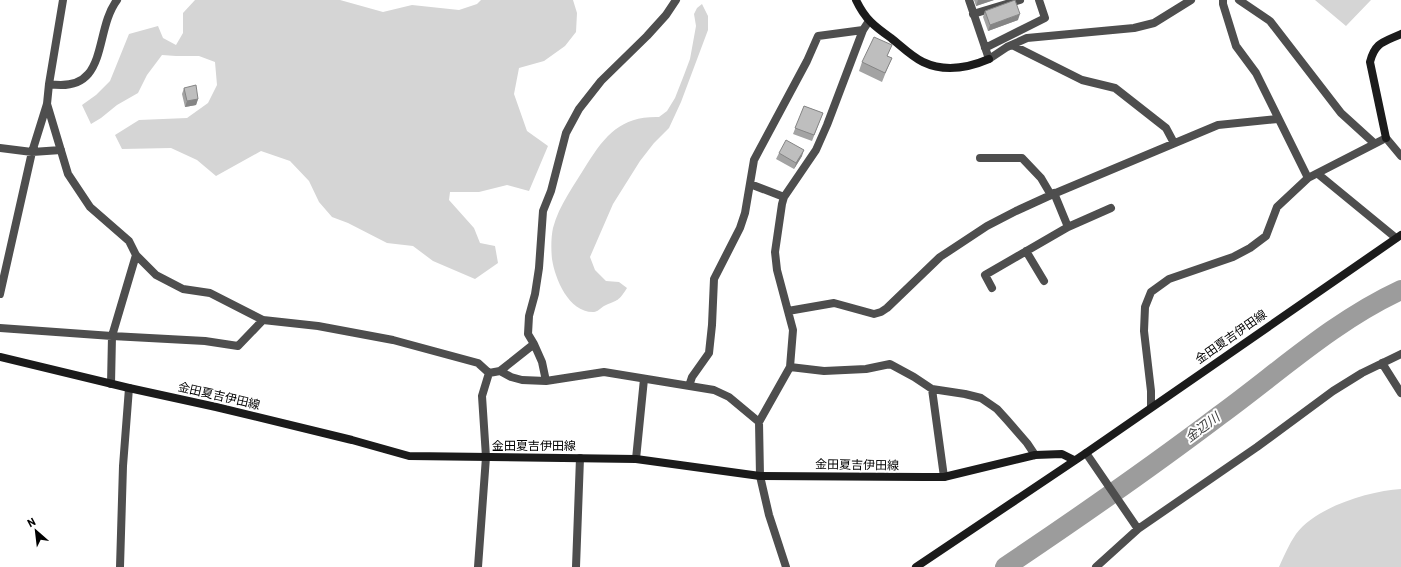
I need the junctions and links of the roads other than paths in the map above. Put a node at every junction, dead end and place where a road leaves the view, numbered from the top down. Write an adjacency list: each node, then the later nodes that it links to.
1 (63, 0): 18 (street)
2 (116, 0): 18 (street)
3 (676, 0): 46 (street)
4 (856, 0): 12 (main road)
5 (969, 0): 11 (street)
6 (1020, 0): 11 (street)
7 (1039, 0): 16 (street)
8 (1191, 0): 15 (street)
9 (1223, 0): 20 (street)
10 (1239, 0): 23 (street)
11 (974, 14): 16 (street)
12 (869, 21): 13 (street); 17 (main road)
13 (863, 30): 31 (street); 33 (street)
14 (1401, 34): 21 (main road)
15 (1012, 45): 17 (street); 22 (street)
16 (985, 48): 17 (street)
17 (989, 59)
18 (49, 84): 19 (street)
19 (48, 104): 25 (street); 26 (street)
20 (1278, 120): 22 (street); 30 (street)
21 (1386, 138): 23 (street); 27 (street)
22 (1174, 143): 32 (street)
23 (1374, 143): 29 (street)
24 (0, 148): 26 (street)
25 (61, 150): 26 (street); 38 (street)
26 (32, 152): 41 (street)
27 (1401, 156)
28 (980, 158): 32 (street)
29 (1318, 174): 30 (street); 36 (street)
30 (1308, 178): 60 (street)
31 (750, 184): 33 (street); 56 (street)
32 (1053, 194): 35 (street); 42 (street)
33 (784, 197): 42 (street)
34 (1111, 208): 35 (street)
35 (1068, 227): 37 (street)
36 (1398, 236): 60 (main road, 金田夏吉伊田線)
37 (1026, 251): 39 (street); 40 (street)
38 (136, 255): 43 (street); 45 (street)
39 (1044, 282)
40 (992, 288)
41 (0, 294)
42 (788, 311): 50 (street)
43 (263, 320): 45 (street); 52 (street)
44 (0, 328): 45 (street)
45 (112, 336): 55 (street)
46 (534, 344): 51 (street); 54 (street)
47 (1401, 354): 49 (street)
48 (0, 357): 55 (main road, 金田夏吉伊田線)
49 (1382, 363): 59 (street); 70 (street)
50 (790, 368): 58 (street); 61 (street)
51 (500, 371): 52 (street); 54 (street)
52 (489, 372): 64 (street)
53 (644, 379): 54 (street); 56 (street); 66 (street)
54 (546, 381)
55 (111, 384): 57 (main road, 金田夏吉伊田線)
56 (690, 386): 61 (street)
57 (129, 388): 64 (main road, 金田夏吉伊田線); 71 (street)
58 (932, 389): 63 (street); 69 (street)
59 (1401, 393)
60 (1152, 407): 62 (main road, 金田夏吉伊田線)
61 (759, 422): 68 (street)
62 (1086, 453): 67 (main road, 金田夏吉伊田線); 70 (street)
63 (1035, 455): 67 (main road, 金田夏吉伊田線); 69 (main road, 金田夏吉伊田線)
64 (486, 457): 65 (main road, 金田夏吉伊田線); 72 (street)
65 (580, 458): 66 (main road, 金田夏吉伊田線); 73 (street)
66 (636, 459): 68 (main road, 金田夏吉伊田線)
67 (1074, 460): 75 (main road, 金田夏吉伊田線)
68 (760, 476): 69 (main road, 金田夏吉伊田線); 74 (street)
69 (944, 477)
70 (1138, 529): 76 (street)
71 (120, 567)
72 (478, 567)
73 (576, 567)
74 (786, 567)
75 (916, 567)
76 (1096, 567)

